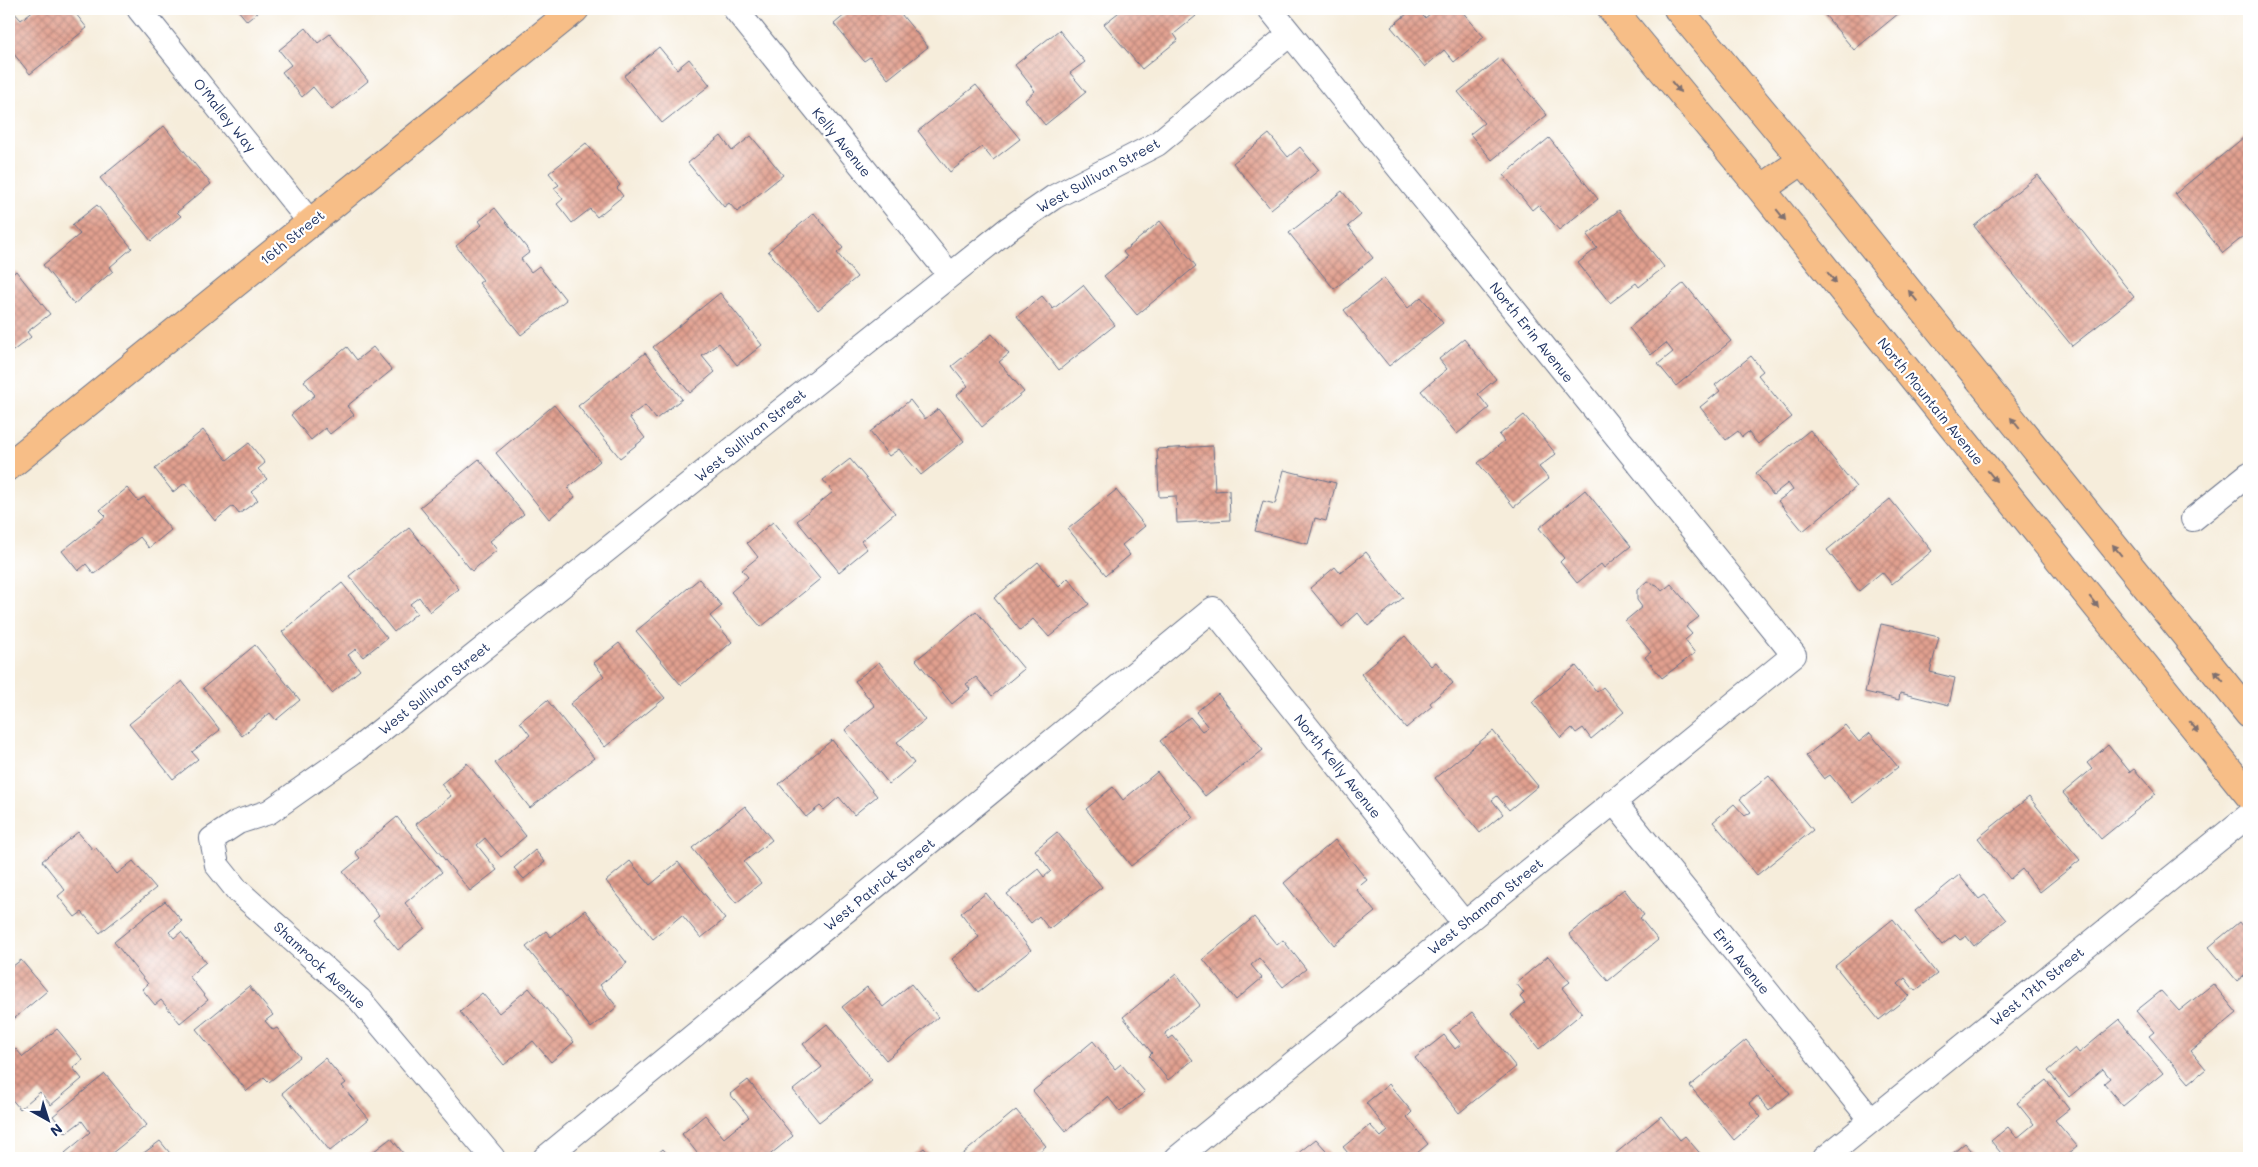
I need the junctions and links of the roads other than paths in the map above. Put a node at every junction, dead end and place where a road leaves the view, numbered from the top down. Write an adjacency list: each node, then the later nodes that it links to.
1 (139, 9): 10 (street, O'Malley Way)
2 (575, 9): 10 (main road, 16th Street)
3 (735, 9): 11 (street, Kelly Avenue)
4 (1270, 9): 7 (street, North Erin Avenue)
5 (1612, 9): 9 (main road, North Mountain Avenue, one-way to 9)
6 (1678, 9): 8 (main road)
7 (1290, 34): 11 (street, West Sullivan Street); 16 (street, North Erin Avenue)
8 (1803, 160): 9 (main road); 17 (main road, one-way to 8)
9 (1761, 189): 18 (main road, North Mountain Avenue, one-way to 18)
10 (310, 222): 12 (main road, 16th Street)
11 (950, 275): 21 (street, West Sullivan Street)
12 (9, 466)
13 (2249, 474): 14 (street)
14 (2193, 519)
15 (1213, 609): 22 (street, North Kelly Avenue); 25 (street, West Patrick Street)
16 (1794, 655): 19 (street, West Shannon Street)
17 (2249, 714)
18 (2249, 795)
19 (1613, 801): 22 (street, West Shannon Street); 23 (street, Erin Avenue)
20 (2249, 815): 23 (street, West 17th Street)
21 (212, 839): 24 (street, Shamrock Avenue)
22 (1464, 923): 26 (street, West Shannon Street)
23 (1871, 1120): 27 (street, West 17th Street)
24 (493, 1158)
25 (545, 1158)
26 (1177, 1158)
27 (1825, 1158)

